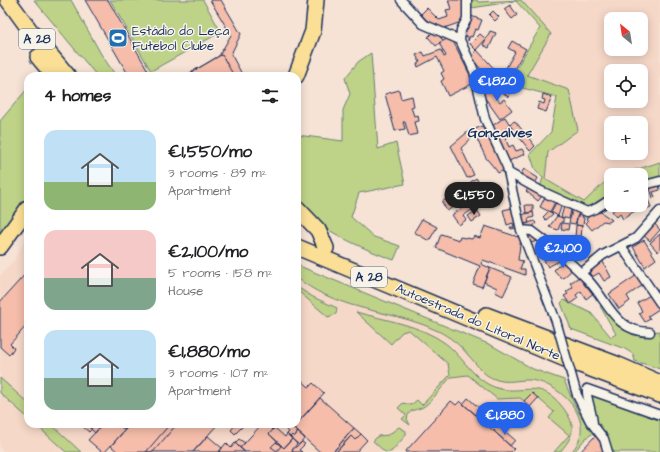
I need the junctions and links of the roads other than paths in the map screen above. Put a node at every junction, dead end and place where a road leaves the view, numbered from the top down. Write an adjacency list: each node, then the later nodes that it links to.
1 (8, 0): 10 (highway, A 28)
2 (313, 0): 11 (highway); 12 (highway)
3 (401, 0): 6 (street)
4 (467, 0): 6 (street)
5 (0, 6): 7 (highway, A 28)
6 (460, 40): 13 (street)
7 (41, 61): 8 (highway); 9 (highway, A 28)
8 (38, 72)
9 (51, 72)
10 (65, 72)
11 (289, 72)
12 (298, 72)
13 (509, 173): 16 (street); 20 (street)
14 (660, 181): 15 (street)
15 (648, 184)
16 (604, 204)
17 (660, 211): 23 (street)
18 (301, 212): 25 (highway)
19 (24, 214): 22 (highway)
20 (521, 230): 26 (street); 33 (street, bridge)
21 (301, 237): 25 (highway, Autoestrada do Litoral Norte / A 28)
22 (0, 247)
23 (622, 247): 26 (street); 27 (street)
24 (301, 248): 31 (highway, Autoestrada do Litoral Norte / A 28)
25 (326, 248): 29 (highway, Autoestrada do Litoral Norte / A 28)
26 (581, 274): 28 (street)
27 (660, 303)
28 (650, 332)
29 (616, 364): 30 (highway); 31 (highway, Autoestrada do Litoral Norte / A 28)
30 (660, 375)
31 (659, 391)
32 (660, 415): 33 (street)
33 (593, 424): 34 (street)
34 (608, 452)

